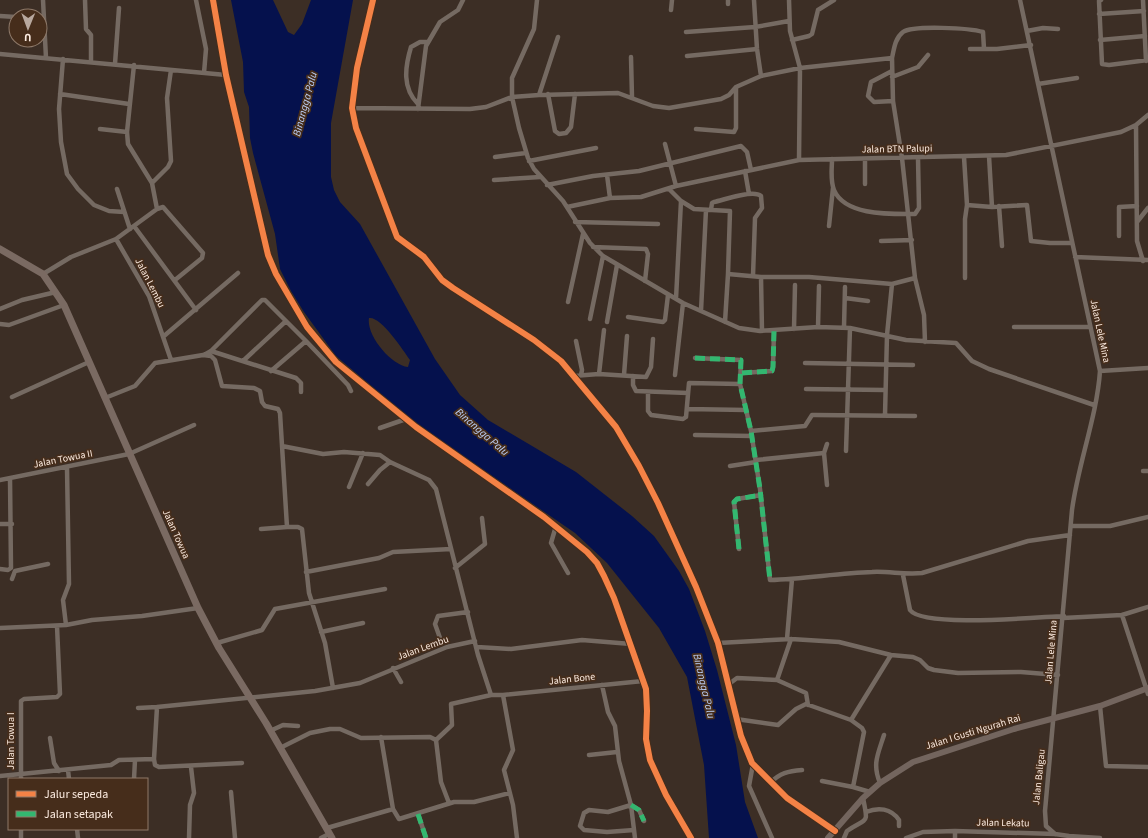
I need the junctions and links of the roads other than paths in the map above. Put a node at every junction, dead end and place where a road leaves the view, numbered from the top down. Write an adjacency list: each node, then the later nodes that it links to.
1 (85, 0): 41 (street)
2 (196, 0): 47 (street)
3 (213, 0): 48 (street)
4 (373, 0): 63 (street)
5 (463, 0): 27 (street)
6 (537, 0): 58 (street)
7 (672, 0): 15 (street)
8 (754, 0): 19 (street)
9 (789, 0): 18 (street)
10 (834, 0): 25 (street)
11 (1020, 0): 21 (street, Jalan Lele Mina)
12 (1101, 0): 17 (street)
13 (1143, 0): 16 (street)
14 (119, 8): 42 (street)
15 (671, 10)
16 (1144, 11): 17 (street); 23 (street)
17 (1099, 14): 26 (street)
18 (789, 21): 19 (street); 25 (street)
19 (755, 27): 22 (street); 30 (street)
20 (1058, 29): 21 (street)
21 (1027, 31): 28 (street, Jalan Lele Mina)
22 (686, 32)
23 (1145, 36): 26 (street); 40 (street)
24 (558, 37): 57 (street)
25 (792, 40): 44 (street)
26 (1100, 40): 40 (street)
27 (428, 42): 62 (street); 62 (street)
28 (1031, 45): 32 (street); 52 (street, Jalan Lele Mina)
29 (45, 48): 37 (street)
30 (757, 49): 35 (street); 49 (street)
31 (970, 49): 32 (street)
32 (984, 49): 38 (street)
33 (0, 54): 37 (street)
34 (928, 55): 50 (street)
35 (687, 56)
36 (631, 57): 59 (street)
37 (46, 58): 39 (street)
38 (892, 58): 44 (street); 46 (street)
39 (64, 59): 41 (street); 54 (street)
40 (1147, 61)
41 (91, 62): 42 (street)
42 (115, 64): 43 (street)
43 (134, 65): 45 (street); 61 (street)
44 (800, 68): 49 (street); 80 (street)
45 (171, 70): 47 (street); 88 (street)
46 (892, 71): 50 (street); 60 (street)
47 (204, 73): 48 (street)
48 (226, 75): 208 (street)
49 (761, 76): 53 (street)
50 (892, 77): 60 (street)
51 (1077, 78): 52 (street)
52 (1038, 84): 70 (street, Jalan Lele Mina)
53 (736, 87): 59 (street); 67 (street)
54 (60, 94): 61 (street); 106 (street)
55 (548, 94): 56 (street); 56 (street); 57 (street)
56 (575, 94): 59 (street)
57 (539, 95): 58 (street)
58 (512, 96): 62 (street); 72 (street)
59 (632, 97)
60 (893, 101): 76 (street)
61 (129, 104): 68 (street)
62 (418, 106): 63 (street)
63 (352, 108): 190 (street)
64 (1148, 115): 65 (street, Jalan BTN Palupi)
65 (1136, 125): 70 (street, Jalan BTN Palupi); 101 (street)
66 (100, 129): 68 (street)
67 (696, 129)
68 (127, 132): 88 (street)
69 (665, 144): 82 (street)
70 (1051, 147): 73 (street, Jalan BTN Palupi); 118 (street, Jalan Lele Mina)
71 (596, 148): 81 (street)
72 (526, 153): 74 (street); 81 (street)
73 (989, 156): 75 (street, Jalan BTN Palupi); 102 (street)
74 (495, 157)
75 (964, 157): 77 (street, Jalan BTN Palupi); 98 (street)
76 (902, 158): 77 (street, Jalan BTN Palupi); 79 (street, Jalan BTN Palupi); 107 (street)
77 (918, 158): 107 (street)
78 (832, 159): 79 (street, Jalan BTN Palupi); 80 (street, Jalan BTN Palupi); 92 (street)
79 (865, 159): 89 (street)
80 (799, 160): 83 (street, Jalan BTN Palupi)
81 (529, 161): 86 (street)
82 (670, 162): 83 (street); 85 (street); 91 (street)
83 (751, 170): 84 (street, Jalan BTN Palupi)
84 (745, 171): 91 (street, Jalan BTN Palupi); 95 (street)
85 (606, 175): 90 (street); 96 (street)
86 (540, 177): 87 (street); 90 (street)
87 (494, 180)
88 (152, 183): 104 (street)
89 (865, 184)
90 (548, 185): 99 (street)
91 (676, 186): 94 (street, Jalan BTN Palupi)
92 (833, 188): 107 (street); 111 (street)
93 (117, 189): 106 (street, Jalan Lembu)
94 (669, 189): 96 (street, Jalan BTN Palupi); 97 (street)
95 (749, 194): 105 (street); 129 (street)
96 (610, 198): 99 (street, Jalan BTN Palupi)
97 (681, 201): 105 (street); 142 (street)
98 (967, 205): 102 (street); 132 (street)
99 (567, 206): 108 (street)
100 (998, 206): 102 (street); 118 (street); 119 (street)
101 (1136, 206): 109 (street); 114 (street)
102 (992, 207)
103 (1148, 208): 109 (street)
104 (157, 209): 112 (street); 133 (street)
105 (709, 210): 128 (street); 149 (street)
106 (124, 212): 112 (street, Jalan Lembu)
107 (908, 214): 116 (street)
108 (576, 222): 110 (street); 113 (street)
109 (1137, 222): 124 (street)
110 (658, 224)
111 (829, 226)
112 (132, 228): 115 (street); 133 (street, Jalan Lembu)
113 (583, 234): 120 (street); 144 (street)
114 (1119, 236)
115 (116, 239): 127 (street); 166 (street, Jalan Lembu)
116 (912, 240): 117 (street); 131 (street)
117 (881, 241)
118 (1072, 242): 123 (street, Jalan Lele Mina)
119 (1002, 246)
120 (593, 247): 122 (street); 134 (street)
121 (0, 249): 127 (main road, Jalan Towua)
122 (603, 256): 125 (street); 151 (street)
123 (1075, 257): 124 (street); 159 (street, Jalan Lele Mina)
124 (1146, 260)
125 (617, 265): 134 (street); 153 (street)
126 (238, 273): 148 (street)
127 (43, 274): 139 (main road, Jalan Towua)
128 (728, 274): 129 (street); 154 (street)
129 (753, 276): 130 (street)
130 (761, 277): 135 (street); 163 (street)
131 (915, 278): 135 (street); 171 (street)
132 (966, 278)
133 (175, 280): 148 (street, Jalan Lembu)
134 (645, 281): 140 (street)
135 (892, 284): 165 (street)
136 (795, 285): 161 (street)
137 (819, 286): 156 (street)
138 (846, 287): 141 (street)
139 (56, 292): 146 (main road, Jalan Towua); 147 (street)
140 (668, 295): 142 (street); 150 (street)
141 (845, 298): 143 (street); 157 (street)
142 (676, 299): 145 (street)
143 (868, 301)
144 (568, 302)
145 (682, 303): 149 (street); 189 (street)
146 (64, 306): 155 (street); 177 (main road, Jalan Towua)
147 (0, 309)
148 (196, 310): 166 (street)
149 (701, 311): 154 (street)
150 (628, 317)
151 (590, 319)
152 (286, 321): 169 (street); 172 (street); 176 (street)
153 (607, 322)
154 (725, 322): 163 (street)
155 (0, 324)
156 (818, 327): 157 (street); 161 (street)
157 (844, 327): 160 (street)
158 (1014, 327): 159 (street)
159 (1090, 327): 184 (street, Jalan Lele Mina)
160 (850, 328): 165 (street); 179 (street)
161 (794, 329): 164 (street)
162 (604, 330): 186 (street)
163 (762, 331): 164 (street)
164 (774, 331): 185 (street)
165 (887, 335): 171 (street); 180 (street)
166 (164, 336): 175 (street, Jalan Lembu)
167 (627, 336): 188 (street)
168 (653, 339): 191 (street)
169 (306, 341): 183 (street); 196 (street)
170 (576, 341): 187 (street)
171 (925, 342): 202 (street)
172 (211, 351): 173 (street); 176 (street)
173 (202, 355): 175 (street); 214 (street)
174 (695, 358): 185 (street)
175 (171, 360): 201 (street)
176 (243, 361): 183 (street)
177 (89, 362): 200 (street); 201 (main road, Jalan Towua)
178 (806, 363): 179 (street)
179 (848, 363): 180 (street); 194 (street)
180 (886, 363): 181 (street); 195 (street)
181 (914, 365)
182 (1148, 368): 184 (street)
183 (271, 371): 197 (street)
184 (1100, 371): 202 (street, Jalan Lele Mina)
185 (742, 373): 192 (street)
186 (599, 374): 187 (street); 188 (street)
187 (581, 375): 190 (street)
188 (624, 375): 191 (street)
189 (675, 375)
190 (573, 376): 265 (street)
191 (634, 376): 198 (street)
192 (740, 384): 199 (street); 204 (street)
193 (806, 389): 194 (street)
194 (847, 389): 195 (street); 205 (street)
195 (885, 390): 206 (street)
196 (351, 391)
197 (301, 392)
198 (648, 393): 199 (street); 203 (street)
199 (688, 393): 203 (street)
200 (12, 397)
201 (105, 398): 218 (main road, Jalan Towua)
202 (1094, 405): 234 (street, Jalan Lele Mina)
203 (687, 409): 204 (street)
204 (746, 410): 211 (street)
205 (846, 414): 206 (street); 211 (street); 215 (street)
206 (884, 415): 207 (street)
207 (915, 416)
208 (406, 419): 210 (street); 233 (street)
209 (194, 425): 218 (street, Jalan Towua II)
210 (380, 428)
211 (751, 434): 212 (street); 219 (street)
212 (695, 435)
213 (827, 444): 217 (street)
214 (282, 446): 216 (street); 235 (street)
215 (846, 451)
216 (363, 453): 220 (street); 227 (street)
217 (824, 453): 219 (street); 226 (street)
218 (129, 454): 222 (street, Jalan Towua II); 252 (main road, Jalan Towua)
219 (756, 461): 221 (street); 228 (street)
220 (390, 462): 225 (street); 238 (street)
221 (730, 466)
222 (67, 468): 223 (street, Jalan Towua II); 257 (street)
223 (10, 478): 224 (street, Jalan Towua II); 232 (street)
224 (0, 480)
225 (368, 484)
226 (827, 484)
227 (349, 487)
228 (761, 495): 239 (street); 248 (street)
229 (1148, 517): 234 (street)
230 (482, 518): 241 (street)
231 (0, 524): 232 (street)
232 (12, 524): 243 (street)
233 (556, 526): 245 (street); 266 (street)
234 (1071, 526): 237 (street, Jalan Lele Mina)
235 (287, 527): 236 (street); 244 (street)
236 (261, 529)
237 (1070, 535): 246 (street); 255 (street, Jalan Lele Mina)
238 (451, 549): 241 (street); 244 (street)
239 (739, 549)
240 (48, 564): 243 (street)
241 (455, 568): 253 (street)
242 (0, 569): 243 (street)
243 (12, 571): 247 (street)
244 (306, 572): 250 (street)
245 (568, 573)
246 (904, 575): 248 (street); 255 (street)
247 (12, 579)
248 (792, 579): 262 (street)
249 (385, 589): 250 (street)
250 (311, 602): 260 (street); 264 (street)
251 (1148, 607): 254 (street)
252 (198, 608): 257 (street); 264 (main road, Jalan Towua)
253 (468, 612): 261 (street); 263 (street)
254 (1122, 615): 255 (street); 277 (street)
255 (1063, 617): 270 (street, Jalan Lele Mina)
256 (363, 623): 260 (street)
257 (66, 625): 258 (street)
258 (57, 626): 259 (street); 307 (street, Jalan Towua I)
259 (0, 628)
260 (321, 632): 276 (street)
261 (440, 638)
262 (789, 639): 265 (street); 268 (street); 271 (street)
263 (475, 641): 267 (street); 269 (street, Jalan Lembu)
264 (217, 643): 280 (main road, Jalan Towua)
265 (718, 643): 275 (street)
266 (631, 644): 267 (street); 272 (street)
267 (477, 647): 278 (street)
268 (891, 655): 270 (street); 287 (street)
269 (393, 668): 273 (street); 276 (street, Jalan Lembu)
270 (1058, 674): 285 (street, Jalan Lele Mina)
271 (777, 680): 275 (street); 281 (street)
272 (642, 681): 274 (street, Jalan Bone); 338 (street)
273 (400, 682)
274 (602, 684): 279 (street, Jalan Bone); 295 (street)
275 (729, 684): 286 (street)
276 (333, 688): 280 (street, Jalan Lembu)
277 (1147, 690): 282 (main road, Jalan I Gusti Ngurah Rai)
278 (491, 695): 279 (street, Jalan Bone); 293 (street, Jalan Bone)
279 (503, 695): 316 (street)
280 (249, 698): 283 (street, Jalan Lembu); 289 (main road, Jalan Towua)
281 (808, 705): 286 (street); 287 (street)
282 (1100, 706): 285 (main road, Jalan I Gusti Ngurah Rai); 302 (street)
283 (158, 707): 284 (street, Jalan Lembu); 297 (street)
284 (138, 708)
285 (1054, 718): 312 (main road, Jalan I Gusti Ngurah Rai); 329 (street, Jalan Baligau)
286 (736, 719): 300 (street)
287 (851, 720): 313 (street)
288 (298, 726): 289 (street)
289 (270, 731): 294 (main road, Jalan Towua)
290 (884, 735): 312 (street)
291 (381, 737): 293 (street); 294 (street); 320 (street)
292 (50, 738): 305 (street)
293 (436, 740): 318 (street)
294 (280, 748): 328 (main road, Jalan Towua)
295 (617, 752): 296 (street); 319 (street)
296 (590, 755)
297 (154, 759): 298 (street); 301 (street)
298 (135, 760): 303 (street); 309 (street)
299 (242, 763): 301 (street)
300 (753, 764): 311 (street); 339 (street)
301 (192, 767): 332 (street)
302 (1148, 767)
303 (68, 770): 305 (street); 308 (street)
304 (802, 770): 311 (street)
305 (59, 771): 307 (street)
306 (0, 776): 307 (street, Jalan Towua I)
307 (21, 776)
308 (69, 778)
309 (134, 778)
310 (822, 781): 313 (street)
311 (770, 783): 326 (street)
312 (880, 783): 315 (main road, Jalan I Gusti Ngurah Rai)
313 (853, 787): 315 (street)
314 (231, 792): 333 (street)
315 (870, 792): 317 (main road, Jalan I Gusti Ngurah Rai)
316 (510, 793): 318 (street); 336 (street)
317 (863, 798): 321 (street); 326 (main road, Jalan I Gusti Ngurah Rai)
318 (449, 803): 322 (street)
319 (631, 805): 323 (street); 325 (street); 325 (street)
320 (393, 809): 322 (street); 328 (street)
321 (866, 812): 324 (street); 341 (street)
322 (418, 814): 335 (street)
323 (644, 821)
324 (899, 826)
325 (634, 830): 337 (street)
326 (835, 831): 340 (main road, Jalan I Gusti Ngurah Rai)
327 (955, 831): 330 (street, Jalan Lekatu); 342 (street, Jalan Lekatu); 343 (street)
328 (329, 833): 334 (street)
329 (1055, 834): 330 (street, Jalan Lekatu); 331 (street, Jalan Lekatu)
330 (1035, 835)
331 (1069, 837): 344 (street, Jalan Lekatu)
332 (189, 838)
333 (235, 838)
334 (321, 838)
335 (426, 838)
336 (517, 838)
337 (635, 838)
338 (691, 838)
339 (772, 838)
340 (829, 838)
341 (844, 838)
342 (906, 838)
343 (955, 838)
344 (1098, 838)

